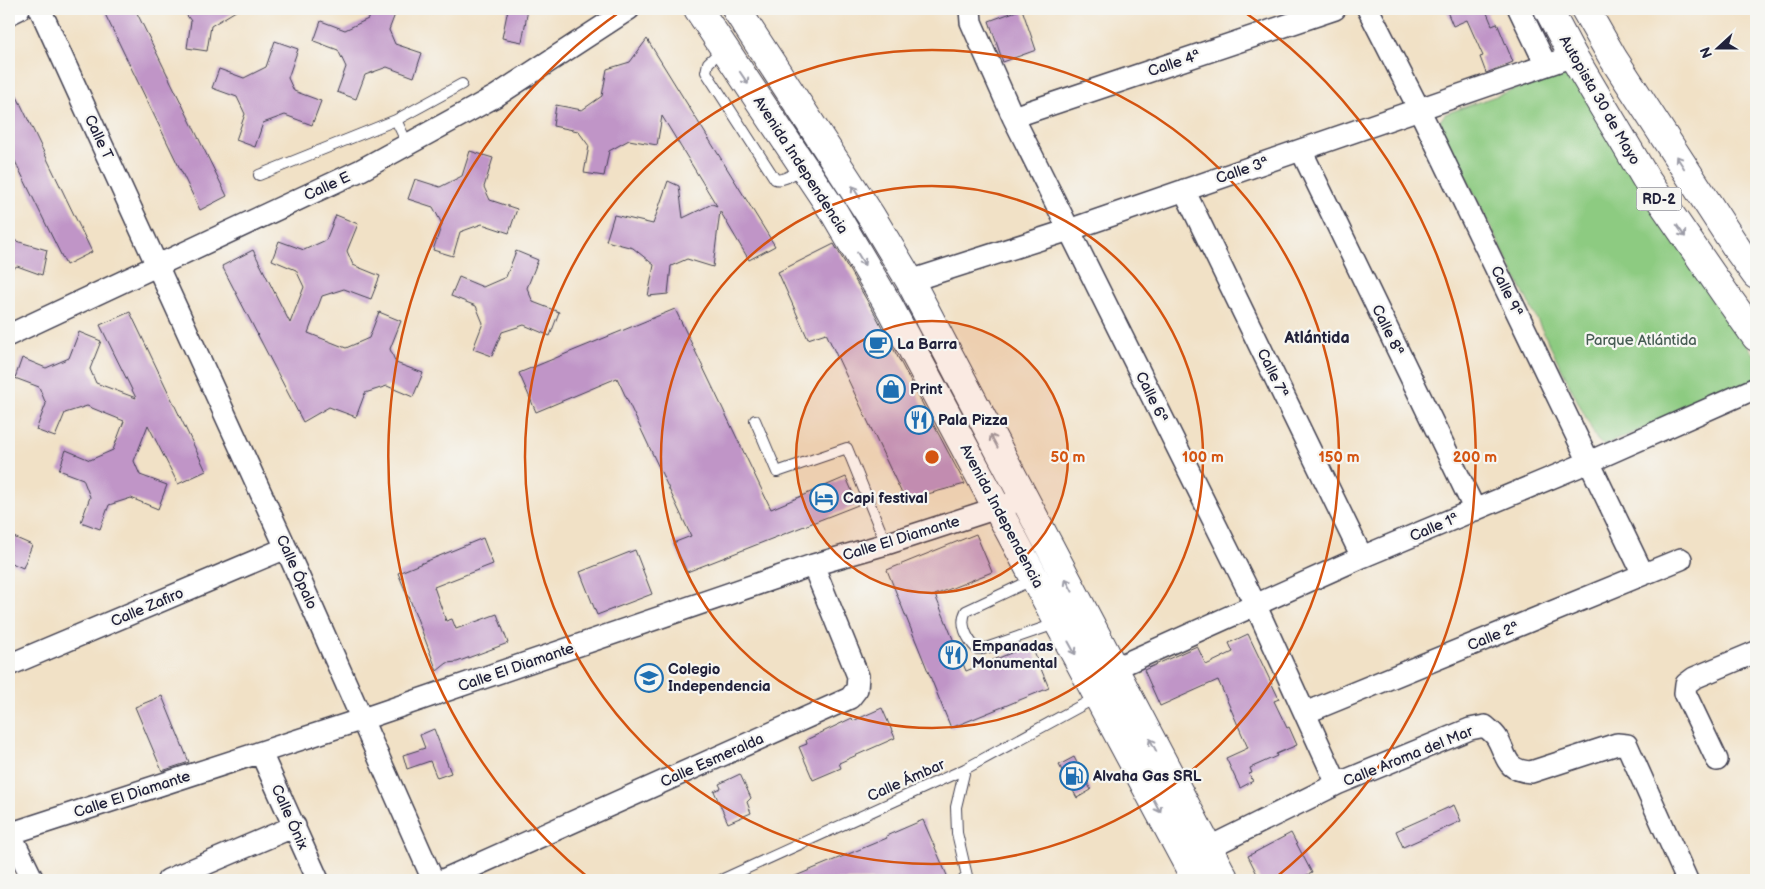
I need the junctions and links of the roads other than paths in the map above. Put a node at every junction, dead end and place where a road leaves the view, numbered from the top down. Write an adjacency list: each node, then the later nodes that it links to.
1 (19, 9): 12 (street)
2 (40, 9): 24 (street, Calle T)
3 (629, 9): 19 (street, Calle E)
4 (698, 9): 33 (main road, Avenida Independencia, one-way to 33)
5 (736, 9): 26 (main road, Avenida Independencia, one-way to 5)
6 (970, 9): 17 (street, Calle 6ª)
7 (1335, 9): 17 (street, Calle 4ª)
8 (1368, 9): 16 (street, Calle 9ª)
9 (1519, 9): 14 (street)
10 (1548, 9): 13 (main road, Autopista 30 de Mayo / RD-2)
11 (1585, 9): 25 (main road, RD-2, one-way to 11)
12 (9, 14)
13 (1573, 56): 14 (street, Calle 3ª); 28 (main road, Autopista 30 de Mayo / RD-2, one-way to 28)
14 (1546, 65): 16 (street, Calle 3ª)
15 (462, 84): 18 (lane)
16 (1419, 109): 20 (street, Calle 3ª); 31 (street, Calle 9ª)
17 (1014, 117): 23 (street, Calle 6ª)
18 (396, 120): 19 (lane); 21 (lane)
19 (408, 145): 24 (street, Calle E)
20 (1301, 150): 22 (street, Calle 3ª); 34 (street, Calle 8ª)
21 (259, 175)
22 (1184, 190): 23 (street, Calle 3ª); 37 (street, Calle 7ª)
23 (1069, 230): 26 (street, Calle 3ª); 42 (street, Calle 6ª)
24 (158, 266): 27 (street, Calle E); 36 (street, Calle Ópalo)
25 (1756, 275)
26 (910, 281): 32 (main road, Avenida Independencia, one-way to 26)
27 (9, 335)
28 (1756, 336)
29 (1756, 388): 31 (street, Calle 1ª)
30 (754, 420): 35 (lane)
31 (1589, 462): 34 (street, Calle 1ª); 40 (street, Calle 9ª)
32 (1024, 498): 33 (street, Calle El Diamante); 46 (main road, Avenida Independencia, one-way to 32)
33 (998, 508): 35 (street, Calle El Diamante); 41 (main road, Avenida Independencia)
34 (1475, 510): 37 (street, Calle 1ª)
35 (886, 544): 39 (street, Calle El Diamante)
36 (286, 548): 45 (street, Calle Zafiro); 48 (street, Calle Ópalo)
37 (1362, 557): 42 (street, Calle 1ª)
38 (1681, 559): 40 (street, Calle 2ª)
39 (813, 565): 48 (street, Calle El Diamante); 61 (street, Calle Esmeralda)
40 (1643, 574): 47 (street, Calle 2ª)
41 (1035, 578): 43 (main road, Avenida Independencia); 43 (lane)
42 (1255, 604): 46 (street, Calle 1ª); 47 (street, Calle 6ª)
43 (1058, 622): 46 (main road, Avenida Independencia, one-way to 46)
44 (1756, 652): 50 (street)
45 (9, 665)
46 (1107, 684): 51 (lane, Calle Ámbar); 55 (main road, Avenida Independencia, one-way to 46); 64 (main road, Avenida Independencia, one-way to 64)
47 (1305, 713): 52 (street, Calle 6ª)
48 (362, 719): 49 (street, Calle El Diamante); 60 (street, Calle Ópalo)
49 (261, 753): 53 (street, Calle Ónix); 54 (street, Calle El Diamante)
50 (1717, 760)
51 (965, 769): 62 (lane, Calle Ámbar); 63 (lane)
52 (1337, 784): 55 (street, Calle Aroma del Mar); 56 (street, Calle Aroma del Mar)
53 (294, 826): 58 (street); 59 (street, Calle Ónix)
54 (9, 833): 57 (street)
55 (1208, 848): 65 (main road, Avenida Independencia)
56 (1681, 879)
57 (33, 880)
58 (168, 880)
59 (318, 880)
60 (433, 880)
61 (443, 880)
62 (721, 880)
63 (963, 880)
64 (1196, 880)
65 (1225, 880)

